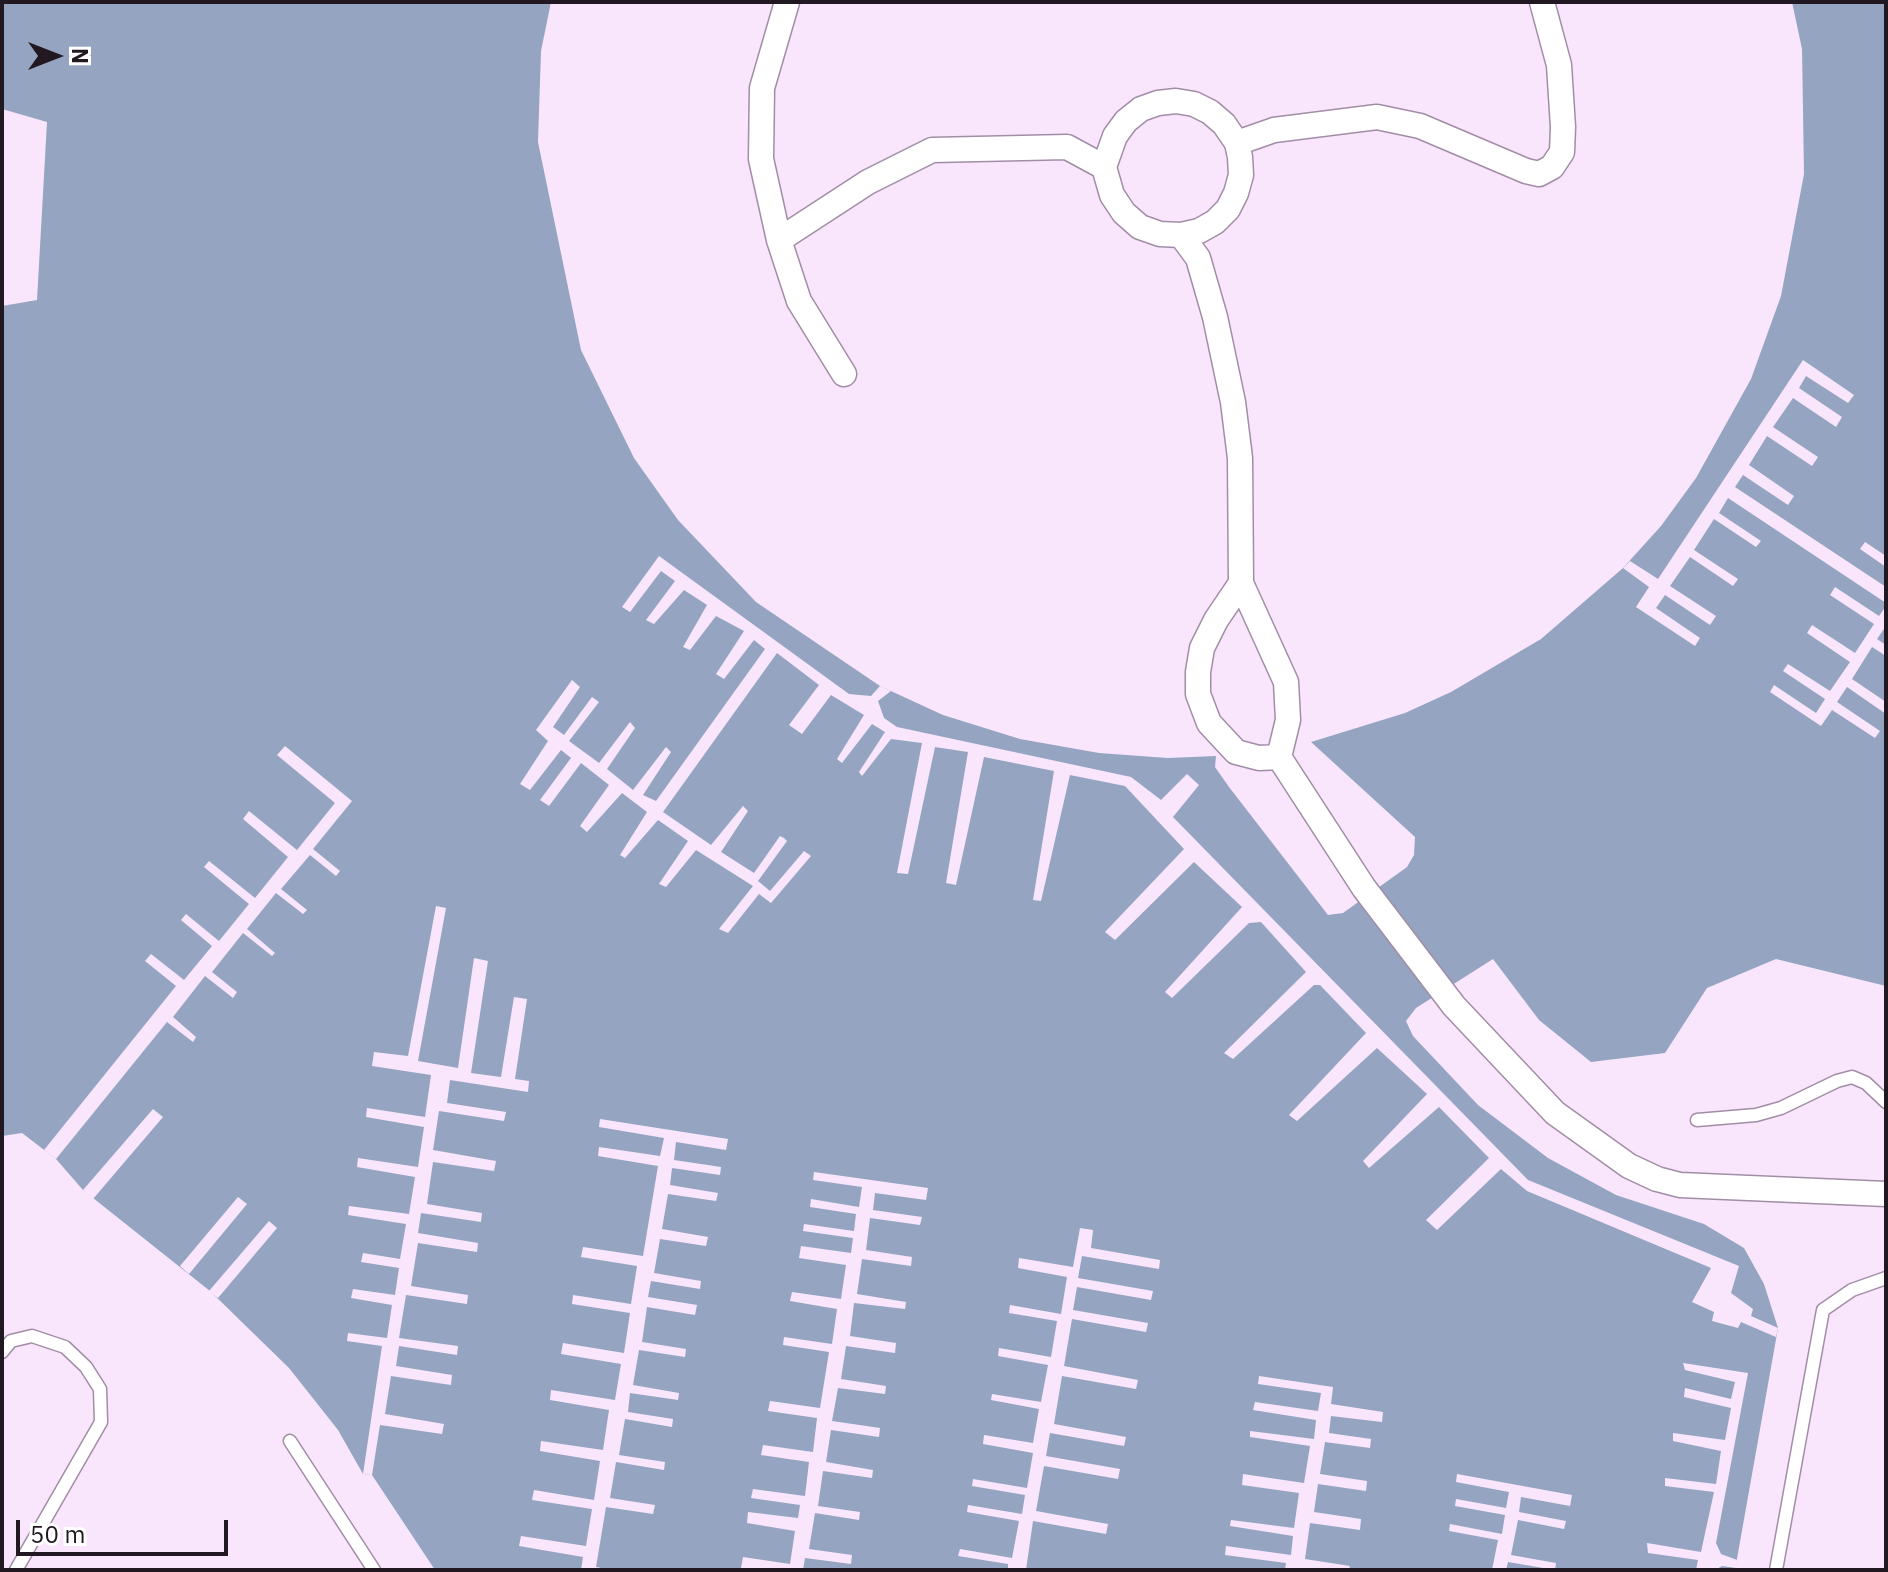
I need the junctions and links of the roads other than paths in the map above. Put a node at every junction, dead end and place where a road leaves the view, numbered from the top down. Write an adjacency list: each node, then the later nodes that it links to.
1 (787, 2): 6 (street)
2 (1542, 2): 3 (street)
3 (1237, 143): 4 (street); 5 (street)
4 (1104, 167): 5 (street); 6 (street)
5 (1181, 235): 8 (street)
6 (779, 240): 7 (street)
7 (844, 374)
8 (1241, 583): 9 (street); 9 (street)
9 (1279, 757): 12 (street)
10 (1886, 1102): 11 (lane)
11 (1697, 1120)
12 (1886, 1194)
13 (1886, 1278): 18 (lane)
14 (2, 1352): 16 (lane)
15 (290, 1441): 17 (lane)
16 (16, 1570)
17 (374, 1570)
18 (1776, 1570)

